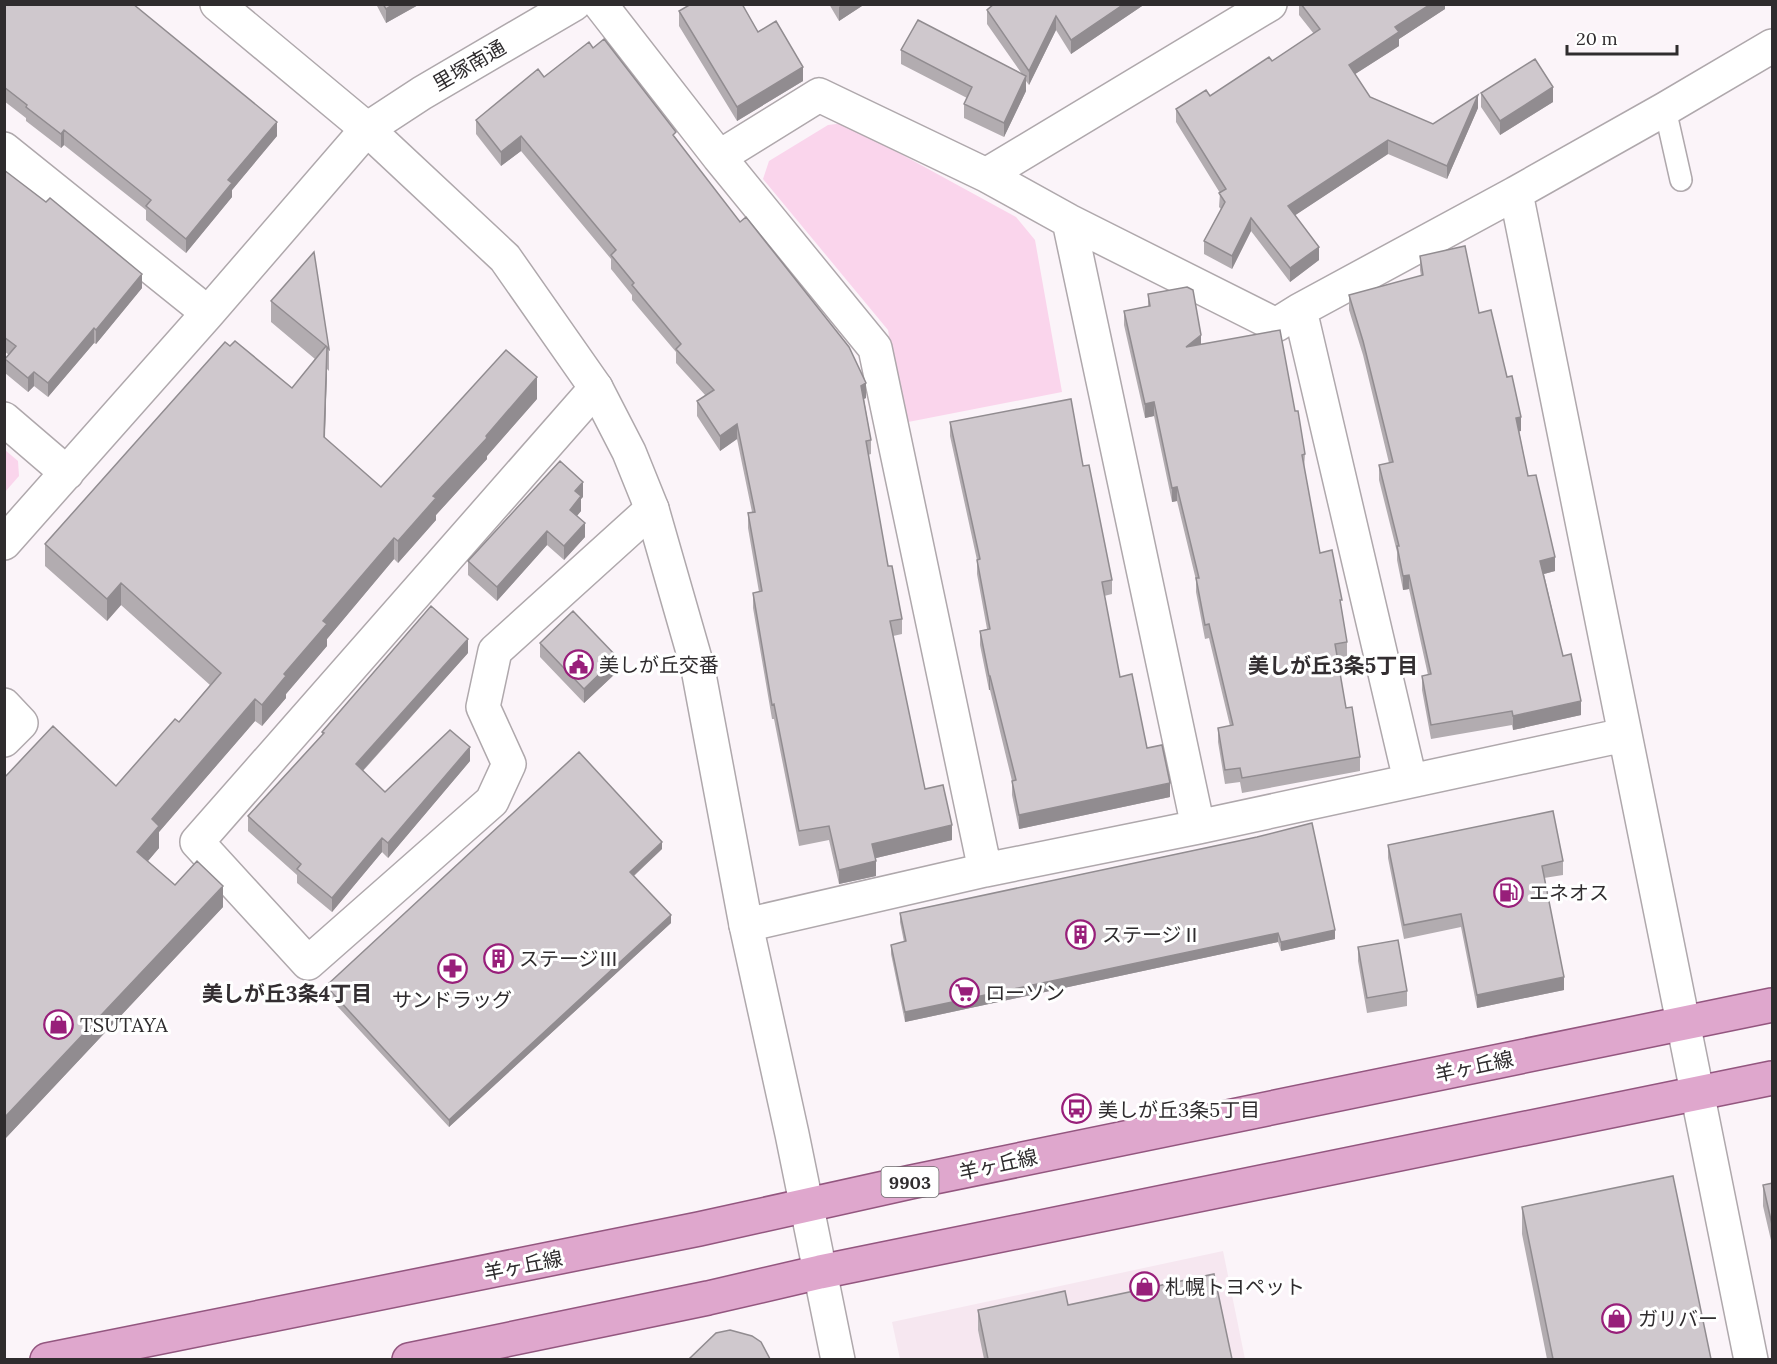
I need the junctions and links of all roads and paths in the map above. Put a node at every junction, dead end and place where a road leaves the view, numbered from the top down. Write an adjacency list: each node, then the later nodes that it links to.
1 (217, 4): 7 (street)
2 (574, 4): 7 (street, 里塚南通)
3 (600, 4): 9 (street)
4 (1270, 4): 10 (street)
5 (1773, 46): 6 (street)
6 (1665, 109): 11 (lane); 12 (street)
7 (367, 129): 15 (street, 里塚南通); 16 (street)
8 (4, 149): 15 (street)
9 (719, 157): 10 (street); 26 (street)
10 (986, 175): 13 (street)
11 (1681, 180)
12 (1516, 193): 14 (street); 22 (street)
13 (1069, 221): 14 (street); 25 (street)
14 (1300, 310): 24 (street)
15 (208, 313): 18 (street, 里塚南通)
16 (596, 388): 19 (street); 19 (street)
17 (4, 419): 18 (street)
18 (67, 473): 20 (street, 里塚南通)
19 (652, 509): 27 (street)
20 (4, 543)
21 (4, 705): 23 (street)
22 (1624, 735): 24 (street); 29 (street)
23 (4, 740)
24 (1410, 780): 25 (street)
25 (1198, 827): 26 (street)
26 (985, 870): 27 (street)
27 (746, 925): 32 (street)
28 (1773, 1005): 29 (main road, 羊ヶ丘線 / 9903)
29 (1682, 1023): 31 (street); 32 (main road, 羊ヶ丘線 / 9903)
30 (1773, 1078): 31 (main road)
31 (1696, 1094): 33 (main road); 37 (street)
32 (806, 1206): 33 (street); 34 (main road, 羊ヶ丘線 / 9903)
33 (820, 1272): 35 (main road); 36 (street)
34 (47, 1359)
35 (409, 1359)
36 (838, 1359)
37 (1751, 1359)

